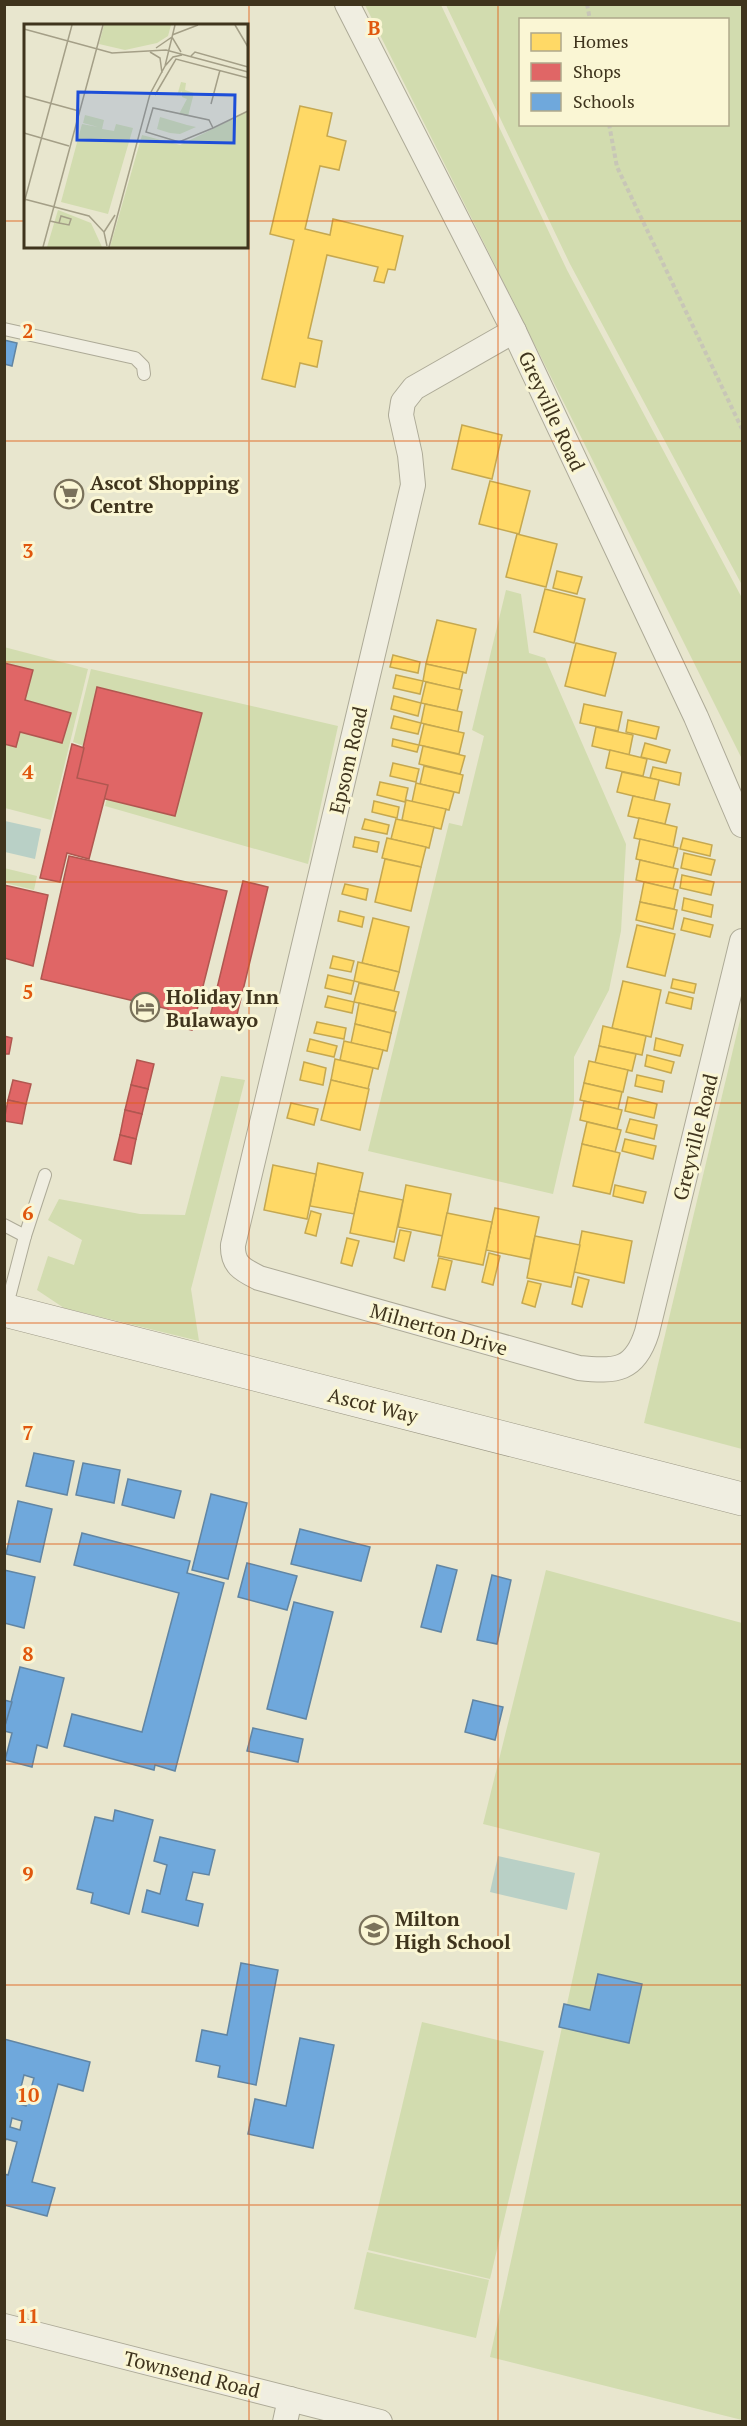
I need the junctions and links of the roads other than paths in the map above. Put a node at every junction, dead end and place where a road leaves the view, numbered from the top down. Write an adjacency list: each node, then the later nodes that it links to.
1 (346, 4): 3 (street, Greyville Road)
2 (4, 328): 4 (lane)
3 (514, 331): 5 (street, Greyville Road); 10 (street, Epsom Road)
4 (144, 374)
5 (742, 825)
6 (742, 940): 12 (street, Greyville Road)
7 (45, 1176): 9 (lane)
8 (4, 1225): 9 (lane)
9 (25, 1236): 11 (lane)
10 (233, 1245): 12 (street, Milnerton Drive)
11 (5, 1310): 13 (main road, Ascot Way)
12 (647, 1332)
13 (742, 1499)
14 (4, 2326): 15 (street, Townsend Road)
15 (288, 2410): 16 (street, Townsend Road)
16 (380, 2421)

